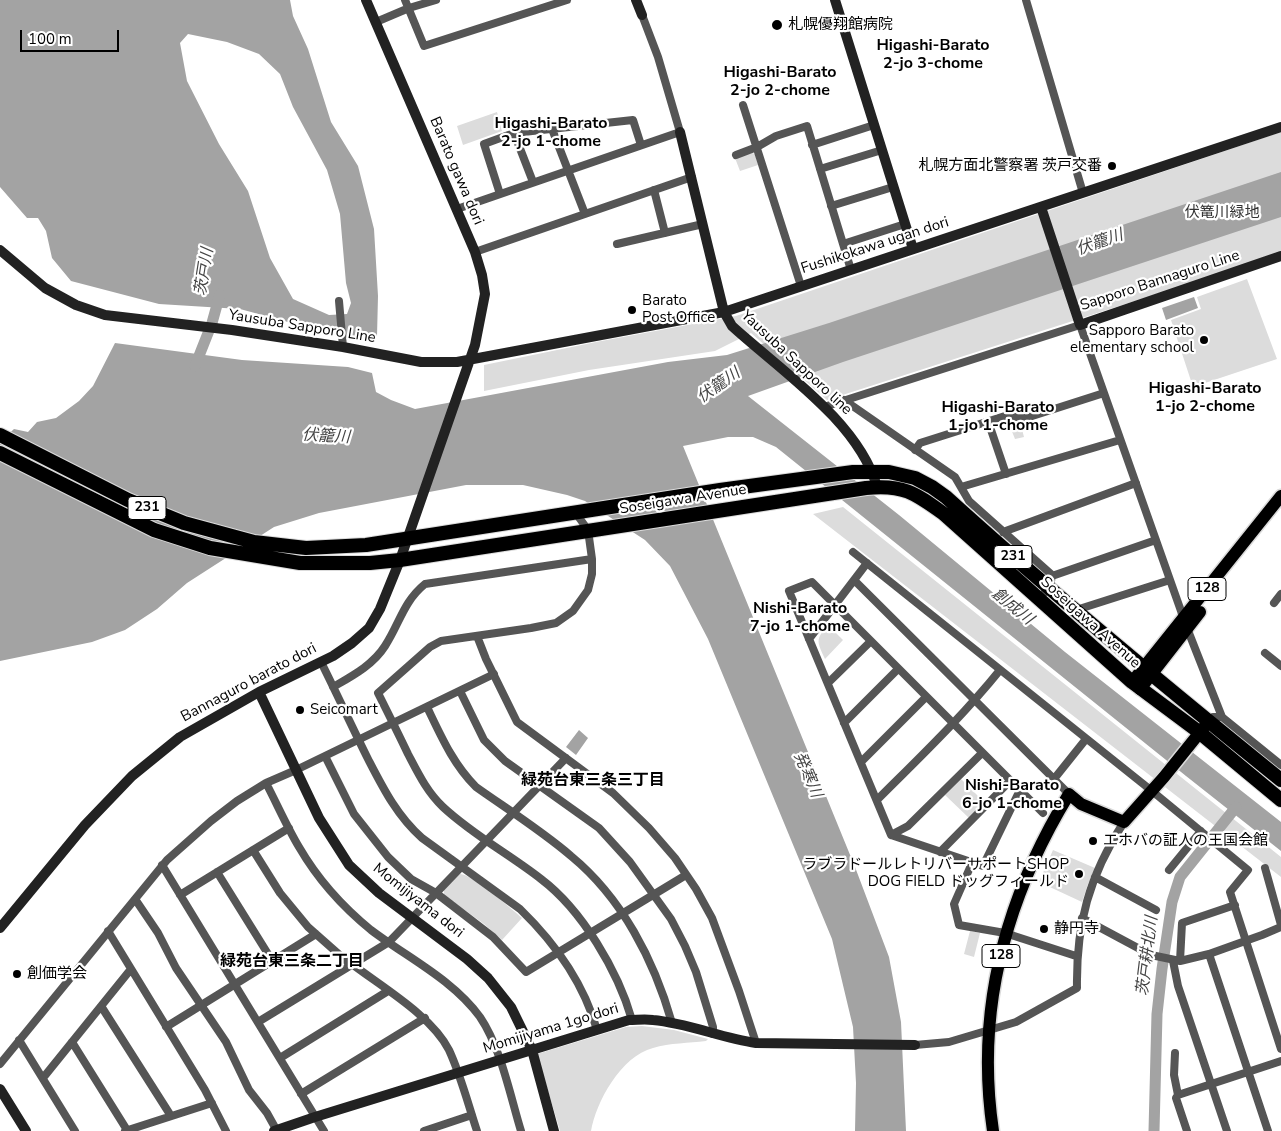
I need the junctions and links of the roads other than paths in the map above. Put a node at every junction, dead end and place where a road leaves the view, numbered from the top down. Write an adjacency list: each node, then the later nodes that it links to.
1 (366, 0): 12 (main road, Barato gawa dori)
2 (405, 0): 9 (street)
3 (436, 0): 9 (street)
4 (536, 0): 10 (street)
5 (567, 0): 10 (street)
6 (636, 0): 11 (main road)
7 (835, 0): 14 (main road)
8 (1026, 0): 30 (street)
9 (410, 8): 10 (street); 12 (street)
10 (539, 9)
11 (642, 14): 17 (street)
12 (376, 22): 34 (main road, Barato gawa dori)
13 (743, 105): 21 (street)
14 (874, 125): 20 (street); 22 (main road)
15 (1281, 127): 30 (main road, Fushikokawa ugan dori)
16 (552, 129): 18 (street); 19 (street); 25 (street)
17 (680, 132): 19 (street); 26 (main road)
18 (514, 134): 27 (street); 31 (street)
19 (641, 145): 25 (street)
20 (812, 145): 21 (street); 24 (street)
21 (757, 147): 23 (street); 46 (street)
22 (882, 150): 24 (street); 28 (main road)
23 (736, 154)
24 (820, 169): 32 (street)
25 (568, 170): 27 (street); 35 (street)
26 (692, 177): 29 (street); 36 (main road)
27 (533, 182): 31 (street)
28 (893, 187): 32 (street); 37 (main road)
29 (654, 190): 35 (street); 38 (street)
30 (1083, 193): 33 (main road, Fushikokawa ugan dori)
31 (500, 194): 34 (street)
32 (831, 206): 40 (street)
33 (1041, 207): 42 (main road, Fushikokawa ugan dori); 49 (main road, Sapporo Bannaguro Line)
34 (457, 209): 43 (main road, Barato gawa dori)
35 (585, 214): 43 (street)
36 (703, 224): 38 (street); 48 (main road)
37 (905, 224): 40 (street); 42 (main road)
38 (664, 233): 39 (street)
39 (618, 244)
40 (843, 244): 45 (street)
41 (0, 250): 50 (main road, Yausuba Sapporo Line)
42 (913, 250): 45 (main road, Fushikokawa ugan dori)
43 (475, 252): 51 (main road, Barato gawa dori)
44 (1281, 256): 49 (main road, Sapporo Bannaguro Line)
45 (851, 270): 46 (main road, Fushikokawa ugan dori)
46 (801, 286): 48 (main road, Fushikokawa ugan dori)
47 (339, 301): 50 (street)
48 (724, 312): 51 (main road, Fushikokawa ugan dori); 54 (main road, Yausuba Sapporo line)
49 (1080, 325): 52 (street); 53 (street)
50 (343, 344): 51 (main road, Yausuba Sapporo Line)
51 (469, 360): 70 (main road, Bannaguro barato dori)
52 (1104, 393): 55 (street); 57 (street)
53 (844, 400): 54 (street); 58 (street)
54 (824, 407): 60 (main road, Yausuba Sapporo line)
55 (988, 421): 58 (street); 61 (street)
56 (0, 435): 70 (highway, Soseigawa Avenue / 231)
57 (1120, 440): 61 (street); 62 (street)
58 (915, 450): 64 (street)
59 (0, 453): 74 (highway, Soseigawa Avenue / 231)
60 (873, 471): 63 (main road, Yausuba Sapporo line); 67 (highway, Soseigawa Avenue / 231); 78 (highway, Soseigawa Avenue / 231)
61 (1006, 474): 64 (street)
62 (1136, 483): 69 (street); 71 (street)
63 (872, 487): 68 (highway, Soseigawa Avenue / 231); 80 (highway, Soseigawa Avenue / 231)
64 (961, 487): 69 (street)
65 (1281, 496): 84 (main road, 128)
66 (1281, 510): 84 (main road, 128)
67 (576, 512): 68 (street); 70 (highway, Soseigawa Avenue / 231)
68 (588, 530): 73 (street); 74 (highway, Soseigawa Avenue / 231)
69 (1004, 532): 78 (street)
70 (407, 539): 74 (main road, Bannaguro barato dori)
71 (1156, 540): 77 (street); 78 (street)
72 (854, 552): 75 (street)
73 (592, 559): 85 (street); 97 (street)
74 (400, 560): 89 (main road, Bannaguro barato dori)
75 (868, 563): 76 (street); 92 (street)
76 (854, 580): 82 (street); 101 (street)
77 (1170, 580): 83 (street); 84 (street)
78 (1051, 582): 80 (street); 83 (highway, Soseigawa Avenue / 231)
79 (1281, 594): 81 (street)
80 (1040, 598): 96 (highway, Soseigawa Avenue / 231)
81 (1274, 603)
82 (835, 605): 86 (street); 86 (street); 87 (street)
83 (1076, 610): 93 (highway, Soseigawa Avenue / 231)
84 (1185, 623): 93 (main road, 128); 103 (street)
85 (476, 636): 94 (street); 105 (street)
86 (809, 639): 95 (street)
87 (871, 641): 91 (street); 95 (street)
88 (1265, 653): 90 (street)
89 (321, 662): 97 (street); 99 (main road, Bannaguro barato dori)
90 (1280, 662)
91 (898, 669): 100 (street); 104 (street)
92 (1000, 670): 101 (street); 108 (street)
93 (1147, 671): 96 (main road, 128); 103 (highway, Soseigawa Avenue / 231)
94 (494, 674): 98 (street); 112 (street)
95 (828, 683): 104 (street)
96 (1136, 685): 107 (highway, Soseigawa Avenue / 231)
97 (333, 687): 109 (street)
98 (460, 691): 102 (street); 120 (street)
99 (259, 692): 115 (main road, Momijiyama dori); 153 (main road, Bannaguro barato dori)
100 (926, 697): 106 (street); 113 (street)
101 (976, 700): 106 (street); 116 (street)
102 (427, 707): 105 (street); 127 (street)
103 (1215, 719): 107 (main road); 114 (street); 117 (highway, Soseigawa Avenue / 231)
104 (844, 723): 113 (street)
105 (393, 724): 109 (street); 132 (street)
106 (953, 724): 110 (street); 124 (street)
107 (1199, 732): 122 (main road); 125 (highway, Soseigawa Avenue / 231)
108 (1086, 739): 116 (street); 122 (street)
109 (359, 740): 111 (street); 137 (street)
110 (982, 753): 118 (street); 131 (street)
111 (325, 756): 115 (street); 143 (street)
112 (566, 758): 120 (street); 141 (street)
113 (860, 762): 124 (street)
114 (1281, 765)
115 (296, 770): 119 (street); 150 (main road, Momijiyama dori)
116 (1054, 780): 123 (street)
117 (1281, 780)
118 (1010, 781): 121 (street); 134 (street)
119 (266, 783): 129 (street); 136 (street)
120 (539, 786): 127 (street); 144 (street)
121 (1020, 790): 126 (street); 135 (street)
122 (1152, 791): 128 (main road); 130 (street)
123 (1069, 794): 128 (main road); 155 (main road, 128)
124 (876, 800): 131 (street)
125 (1281, 800)
126 (1043, 813)
127 (512, 814): 132 (street); 149 (street)
128 (1124, 822): 142 (street)
129 (289, 828): 133 (street); 159 (street)
130 (1200, 831): 139 (street); 147 (street)
131 (891, 835): 134 (street)
132 (486, 841): 137 (street); 157 (street)
133 (253, 850): 140 (street); 156 (street)
134 (940, 852): 135 (street)
135 (972, 863): 155 (street)
136 (162, 865): 145 (street); 146 (street)
137 (460, 868): 143 (street); 160 (street)
138 (1265, 868): 152 (street)
139 (1169, 870)
140 (217, 872): 145 (street); 164 (street)
141 (686, 875): 144 (street); 181 (street)
142 (1095, 877): 148 (street); 151 (street)
143 (436, 893): 150 (street); 160 (street)
144 (654, 894): 149 (street); 178 (street)
145 (180, 895): 167 (street)
146 (135, 898): 154 (street); 170 (street)
147 (1235, 905): 158 (street); 163 (street)
148 (1156, 910)
149 (623, 914): 157 (street); 174 (street)
150 (412, 918): 159 (street); 184 (main road, Momijiyama dori)
151 (1082, 918): 162 (street); 163 (street)
152 (1281, 926): 158 (street)
153 (0, 928)
154 (108, 931): 166 (street); 179 (street)
155 (1005, 933): 162 (street); 177 (main road, 128)
156 (316, 934): 164 (street); 165 (street)
157 (590, 934): 160 (street); 172 (street)
158 (1246, 941): 161 (street); 183 (street)
159 (389, 942): 165 (street); 187 (street)
160 (558, 953): 176 (street)
161 (1209, 954): 163 (street); 190 (street)
162 (1076, 956): 177 (street)
163 (1174, 960): 193 (street)
164 (273, 962): 167 (street)
165 (351, 964): 168 (street); 173 (street)
166 (131, 968): 169 (street); 175 (street)
167 (235, 985): 170 (street); 173 (street)
168 (388, 991): 171 (street); 186 (street)
169 (101, 1006): 180 (street); 199 (street)
170 (201, 1006): 175 (street); 205 (street)
171 (425, 1018): 191 (street); 195 (street)
172 (632, 1020): 174 (main road, Momijiyama 1go dori); 176 (main road, Momijiyama 1go dori)
173 (258, 1022): 186 (street)
174 (672, 1023): 178 (main road, Momijiyama 1go dori)
175 (166, 1027): 197 (street)
176 (597, 1030): 184 (main road, Momijiyama 1go dori)
177 (989, 1030): 182 (street); 211 (main road, 128)
178 (713, 1034): 181 (main road, Momijiyama 1go dori)
179 (20, 1040): 189 (street); 192 (street)
180 (72, 1042): 192 (street); 203 (street)
181 (756, 1043): 182 (main road, Momijiyama 1go dori)
182 (915, 1045)
183 (1281, 1049)
184 (532, 1050): 187 (main road, Momijiyama 1go dori); 210 (main road, Momijiyama dori)
185 (1175, 1053): 196 (street)
186 (280, 1058): 195 (street)
187 (500, 1061): 191 (main road, Momijiyama 1go dori); 209 (street)
188 (1281, 1061): 190 (street)
189 (0, 1064)
190 (1248, 1072): 193 (street); 214 (street)
191 (458, 1074): 198 (street); 200 (main road, Momijiyama 1go dori)
192 (43, 1078): 202 (street)
193 (1211, 1084): 196 (street); 213 (street)
194 (0, 1089): 201 (main road)
195 (301, 1094): 200 (street)
196 (1178, 1095): 212 (street)
197 (212, 1102): 199 (street); 204 (street)
198 (472, 1115): 207 (street); 208 (street)
199 (171, 1116): 203 (street)
200 (315, 1117): 205 (main road, Momijiyama 1go dori); 206 (street)
201 (26, 1131)
202 (75, 1131)
203 (126, 1131)
204 (226, 1131)
205 (276, 1131)
206 (324, 1131)
207 (424, 1131)
208 (477, 1131)
209 (521, 1131)
210 (554, 1131)
211 (993, 1131)
212 (1186, 1131)
213 (1227, 1131)
214 (1268, 1131)

